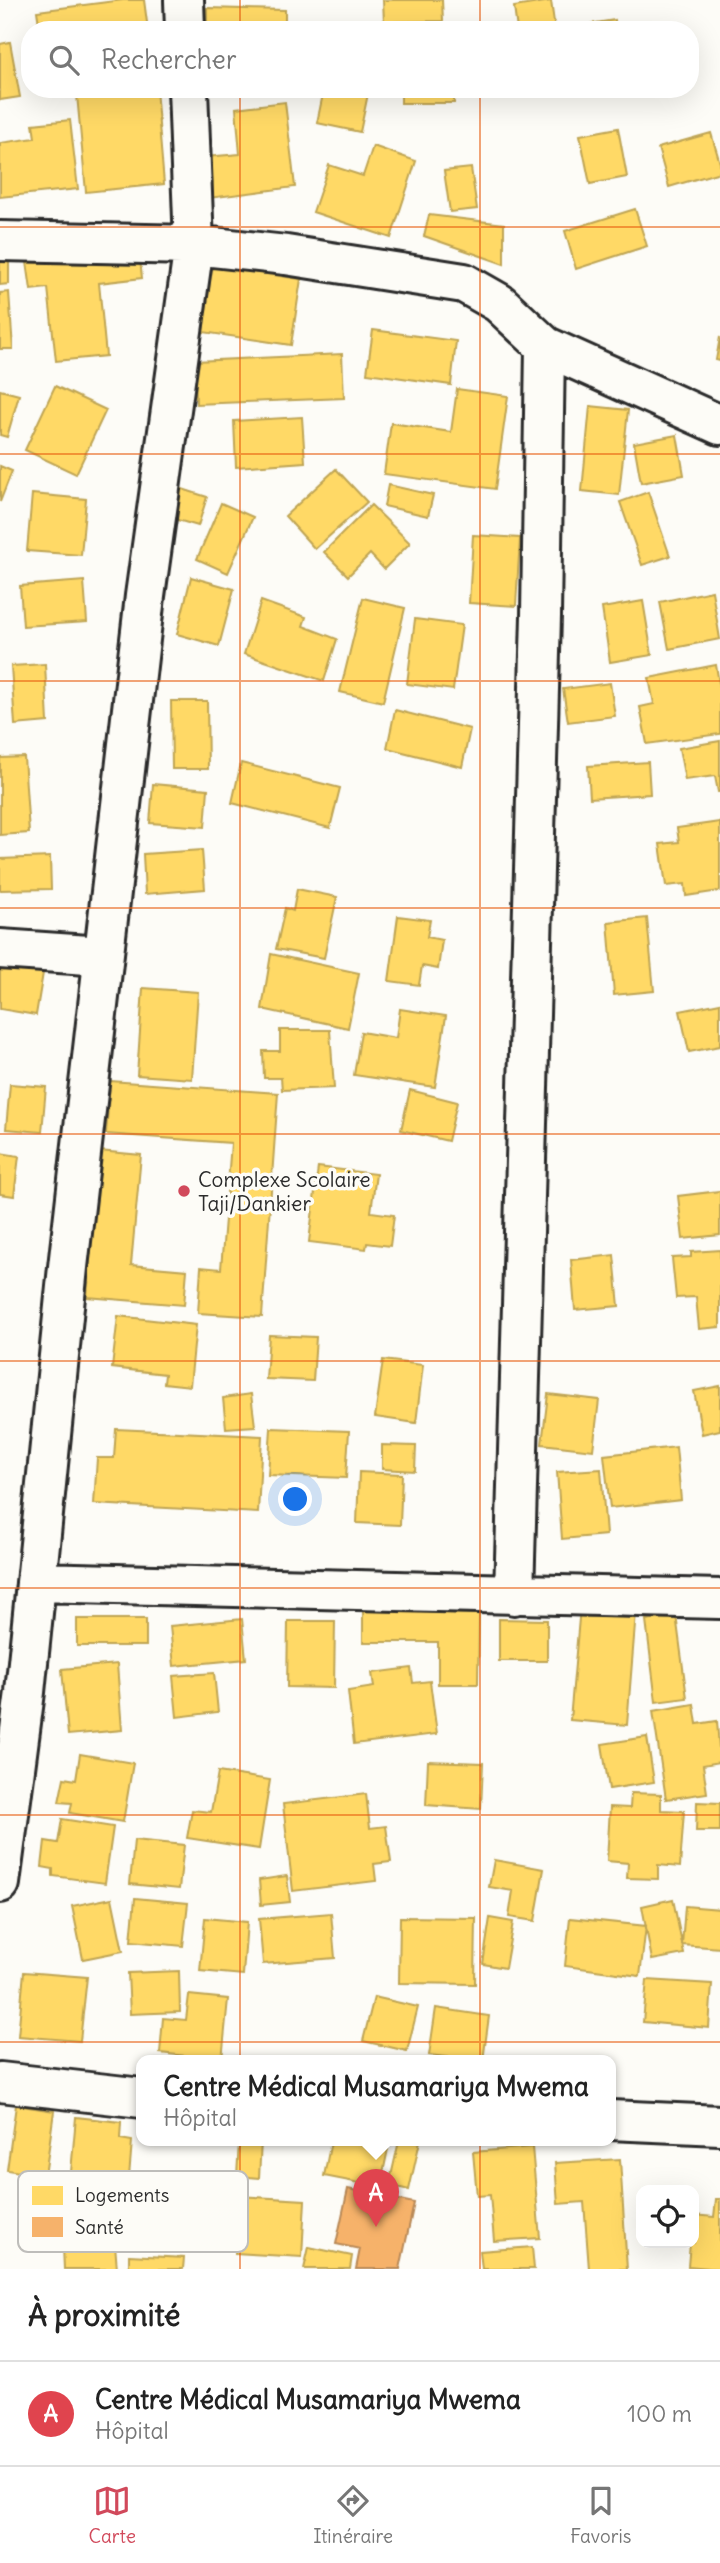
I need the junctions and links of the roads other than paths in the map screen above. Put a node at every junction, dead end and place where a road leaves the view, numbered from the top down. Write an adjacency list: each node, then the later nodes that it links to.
1 (184, 0): 2 (street)
2 (185, 21)
3 (188, 98): 5 (street)
4 (0, 241): 5 (street)
5 (194, 245): 6 (street); 9 (street)
6 (545, 346): 7 (street); 11 (street)
7 (720, 425)
8 (0, 948): 9 (street)
9 (103, 956): 10 (street)
10 (36, 1582): 11 (street); 13 (street)
11 (514, 1594): 12 (street)
12 (720, 1599)
13 (0, 1883)
14 (0, 2082): 15 (street)
15 (136, 2097)
16 (616, 2120): 17 (street)
17 (720, 2125)

